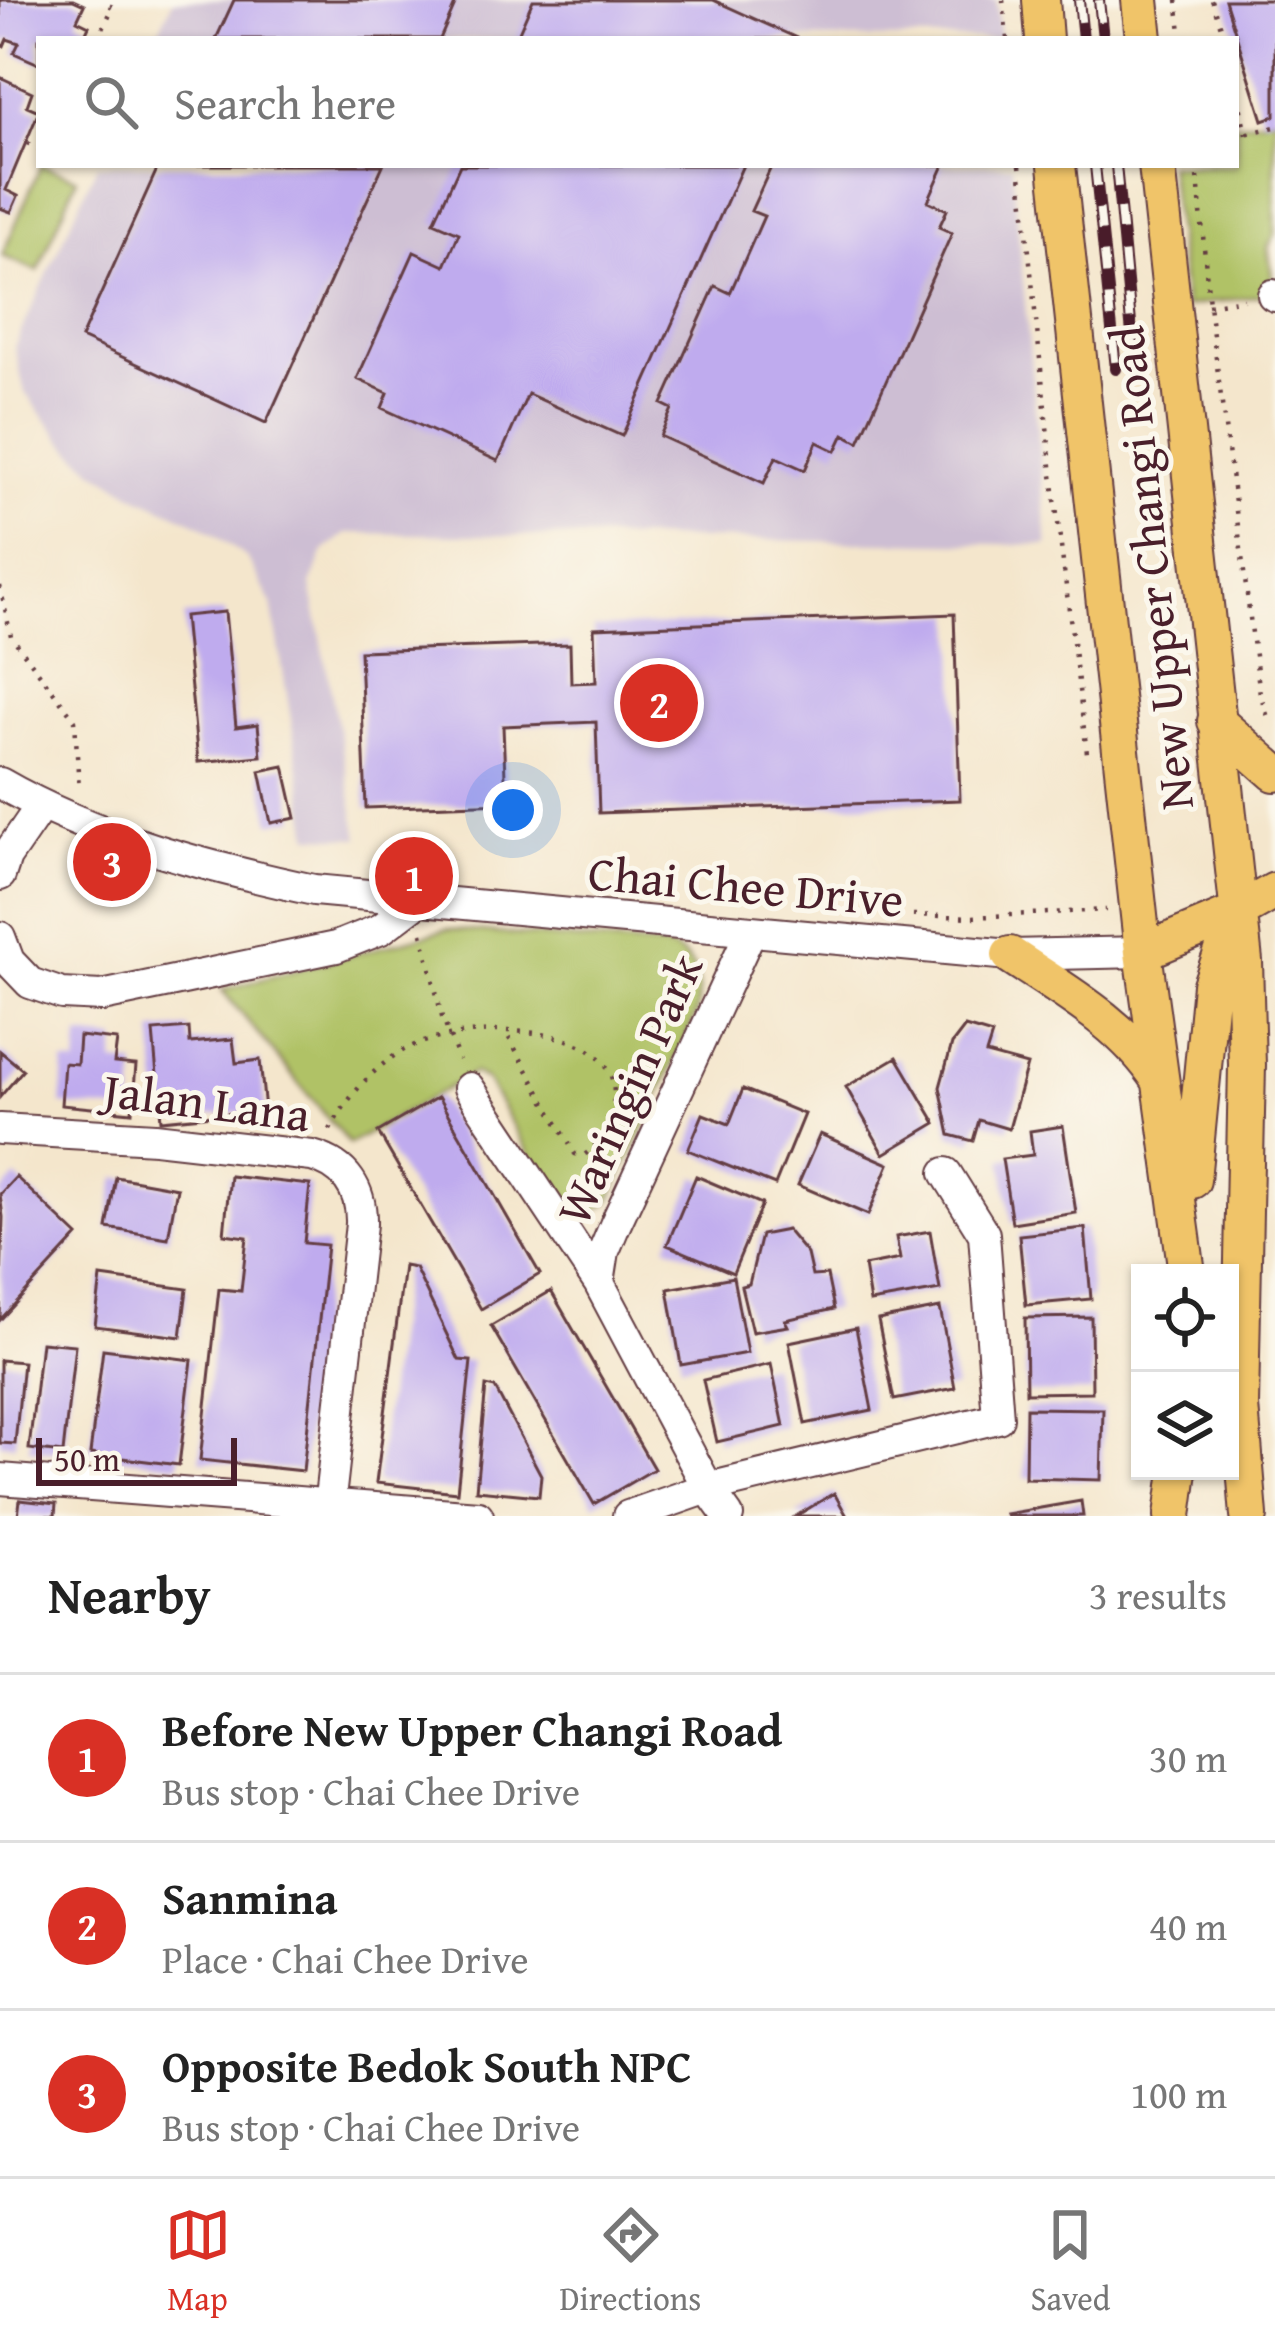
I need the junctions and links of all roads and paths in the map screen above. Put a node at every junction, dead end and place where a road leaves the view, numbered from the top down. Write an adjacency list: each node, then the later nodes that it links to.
1 (108, 0): 7 (path)
2 (1003, 0): 8 (path)
3 (1040, 0): 9 (main road)
4 (1140, 0): 10 (main road)
5 (1177, 0): 11 (path)
6 (1212, 0): 12 (path)
7 (99, 36)
8 (1007, 36)
9 (1044, 36)
10 (1144, 36)
11 (1182, 36)
12 (1224, 36)
13 (1239, 100): 15 (path)
14 (1275, 127): 15 (path)
15 (1246, 135): 16 (path)
16 (1239, 136)
17 (27, 143): 18 (path)
18 (36, 148)
19 (1020, 168): 29 (path)
20 (1057, 168): 43 (main road, New Upper Changi Road)
21 (1156, 168): 25 (main road, New Upper Changi Road)
22 (1197, 168): 24 (path)
23 (1274, 295): 24 (path)
24 (1209, 305): 25 (path); 28 (path)
25 (1172, 311): 27 (main road, New Upper Changi Road)
26 (0, 586): 32 (path)
27 (1216, 721): 30 (main road); 38 (main road, New Upper Changi Road)
28 (1275, 730)
29 (1088, 759)
30 (1275, 773)
31 (0, 783): 33 (street, Chai Chee Drive)
32 (84, 803): 33 (street, Chai Chee Drive); 37 (street, Chai Chee Drive)
33 (40, 806): 34 (street)
34 (0, 875)
35 (1275, 891): 38 (main road)
36 (1104, 894): 39 (path)
37 (418, 901): 40 (street, Chai Chee Drive); 41 (street)
38 (1236, 913): 43 (main road); 45 (main road, New Upper Changi Road)
39 (905, 915)
40 (749, 933): 44 (street, Chai Chee Drive); 56 (street, Waringin Park)
41 (0, 937)
42 (422, 940): 48 (path)
43 (1143, 952): 44 (street, Chai Chee Drive); 45 (main road); 51 (main road, New Upper Changi Road)
44 (1010, 955): 51 (main road)
45 (1245, 958): 49 (main road); 55 (main road)
46 (1275, 1028): 49 (main road)
47 (505, 1031): 47 (path); 48 (path)
48 (449, 1034): 53 (path)
49 (1247, 1065): 65 (main road)
50 (469, 1088): 56 (street, Waringin Park)
51 (1165, 1088): 55 (main road, New Upper Changi Road)
52 (0, 1129): 53 (street, Jalan Lana)
53 (319, 1158): 60 (street, Jalan Lana)
54 (946, 1173): 59 (street)
55 (1187, 1260)
56 (599, 1283): 59 (street, Waringin Park)
57 (0, 1479): 60 (street)
58 (1178, 1480): 64 (main road)
59 (708, 1487): 62 (street); 63 (street, Waringin Park)
60 (329, 1511): 61 (street)
61 (478, 1516)
62 (628, 1516)
63 (728, 1516)
64 (1173, 1516)
65 (1249, 1516)

